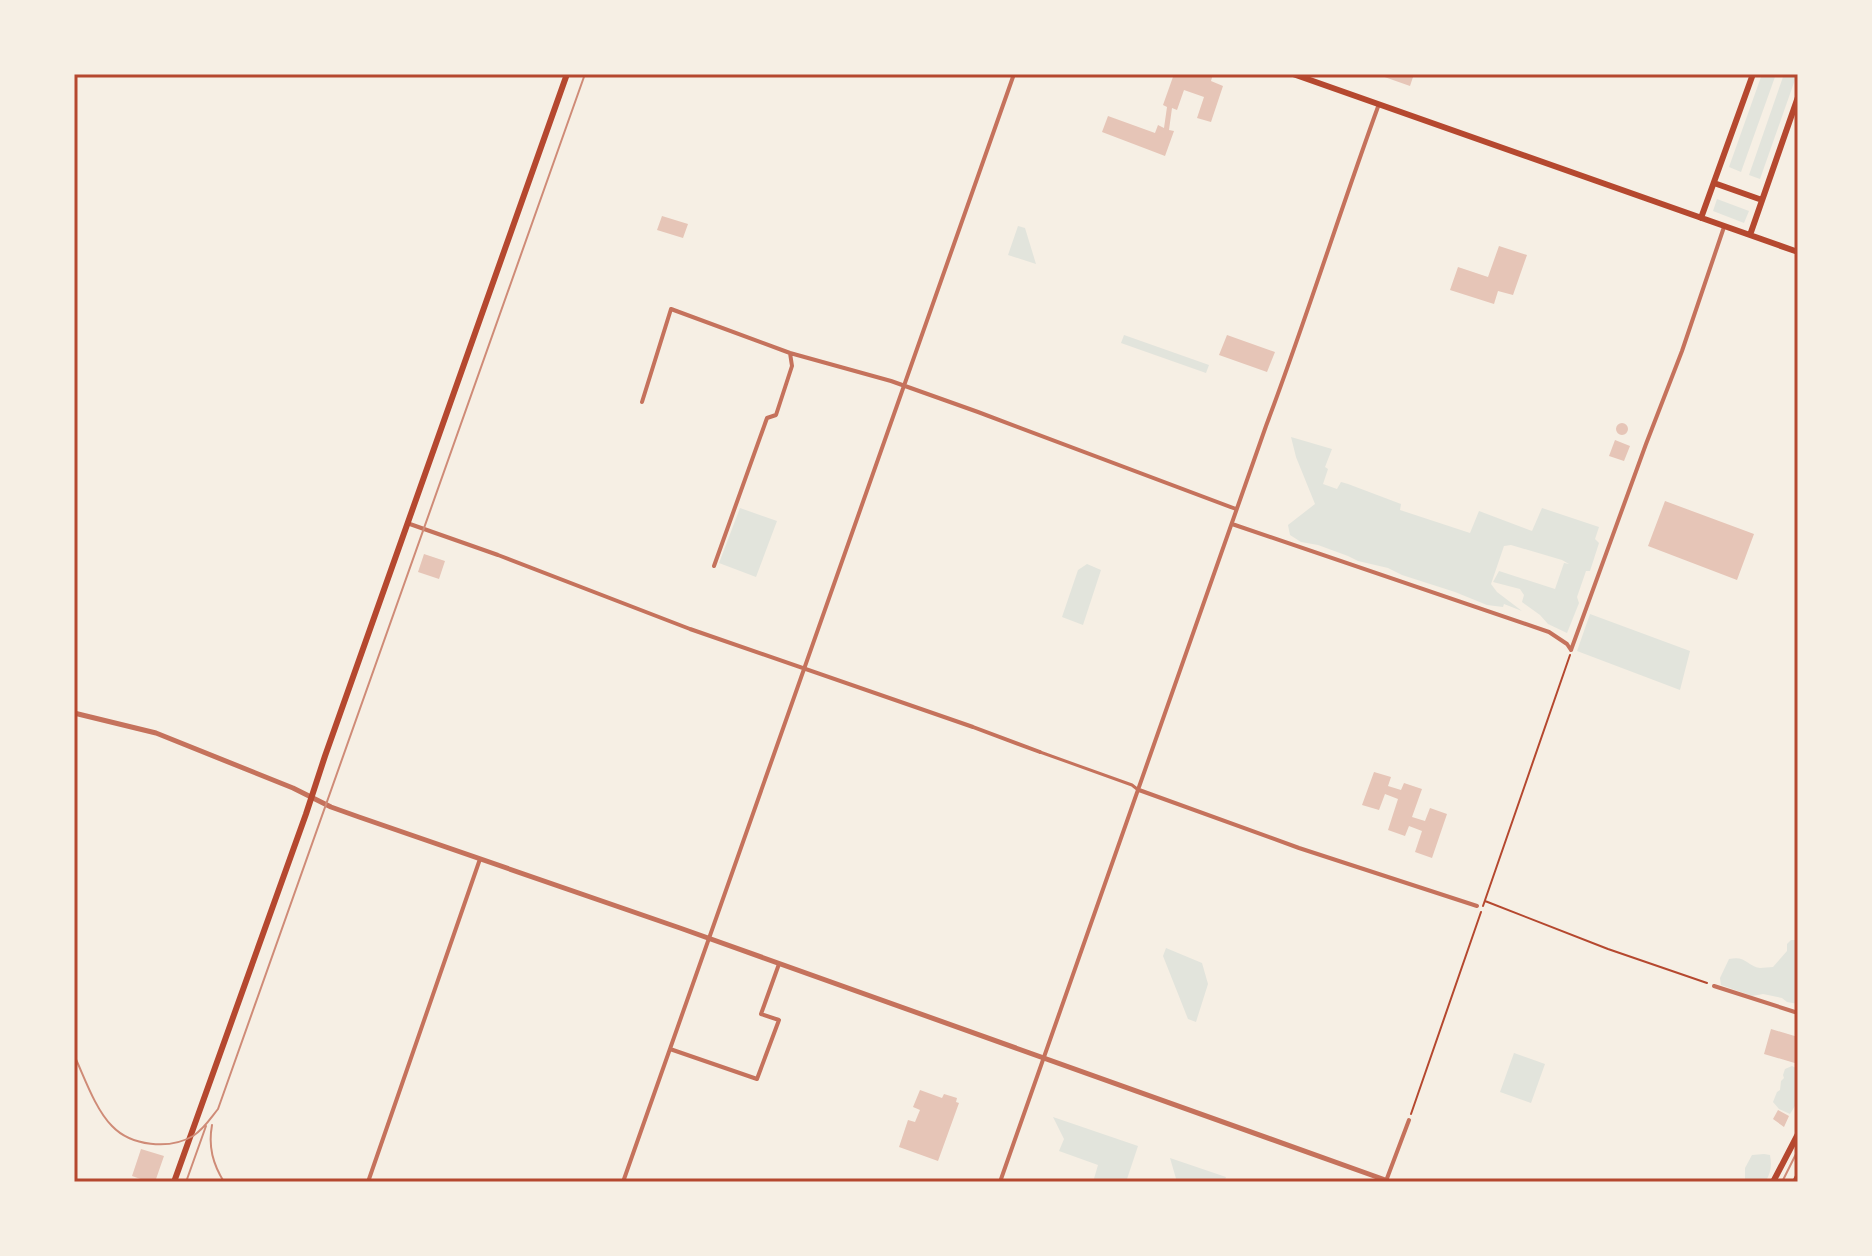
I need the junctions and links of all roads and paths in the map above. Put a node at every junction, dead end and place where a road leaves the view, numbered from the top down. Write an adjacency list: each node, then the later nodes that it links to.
1 (567, 74): 17 (main road)
2 (1014, 74): 14 (street)
3 (1293, 74): 6 (main road)
4 (1753, 74): 7 (main road)
5 (1798, 97): 8 (main road)
6 (1379, 104): 9 (main road); 16 (street)
7 (1714, 183): 8 (main road); 9 (main road)
8 (1762, 200): 11 (main road)
9 (1701, 218): 10 (main road)
10 (1724, 226): 11 (main road); 20 (street)
11 (1750, 235): 12 (main road)
12 (1798, 252)
13 (790, 353): 14 (street); 15 (street); 19 (street)
14 (904, 386): 16 (street); 21 (street)
15 (642, 402)
16 (1237, 509): 18 (street)
17 (407, 523): 21 (street); 25 (main road)
18 (1232, 524): 20 (street); 24 (street)
19 (714, 566)
20 (1571, 650): 27 (path)
21 (804, 669): 23 (street); 29 (street)
22 (74, 713): 25 (street)
23 (1040, 752): 24 (street)
24 (1139, 790): 28 (street); 34 (street)
25 (311, 797): 26 (street); 39 (main road)
26 (480, 859): 29 (street); 40 (street)
27 (1485, 900): 28 (path); 31 (path); 35 (path)
28 (1477, 906)
29 (709, 940): 30 (street); 33 (street)
30 (779, 964): 33 (street); 34 (street)
31 (1714, 986): 32 (street)
32 (1798, 1013)
33 (670, 1049): 41 (street)
34 (1043, 1058): 38 (street); 42 (street)
35 (1409, 1120): 38 (street)
36 (1798, 1134): 43 (main road)
37 (1798, 1176): 44 (main road)
38 (1388, 1181)
39 (174, 1182)
40 (368, 1182)
41 (623, 1182)
42 (1000, 1182)
43 (1773, 1182)
44 (1795, 1182)

